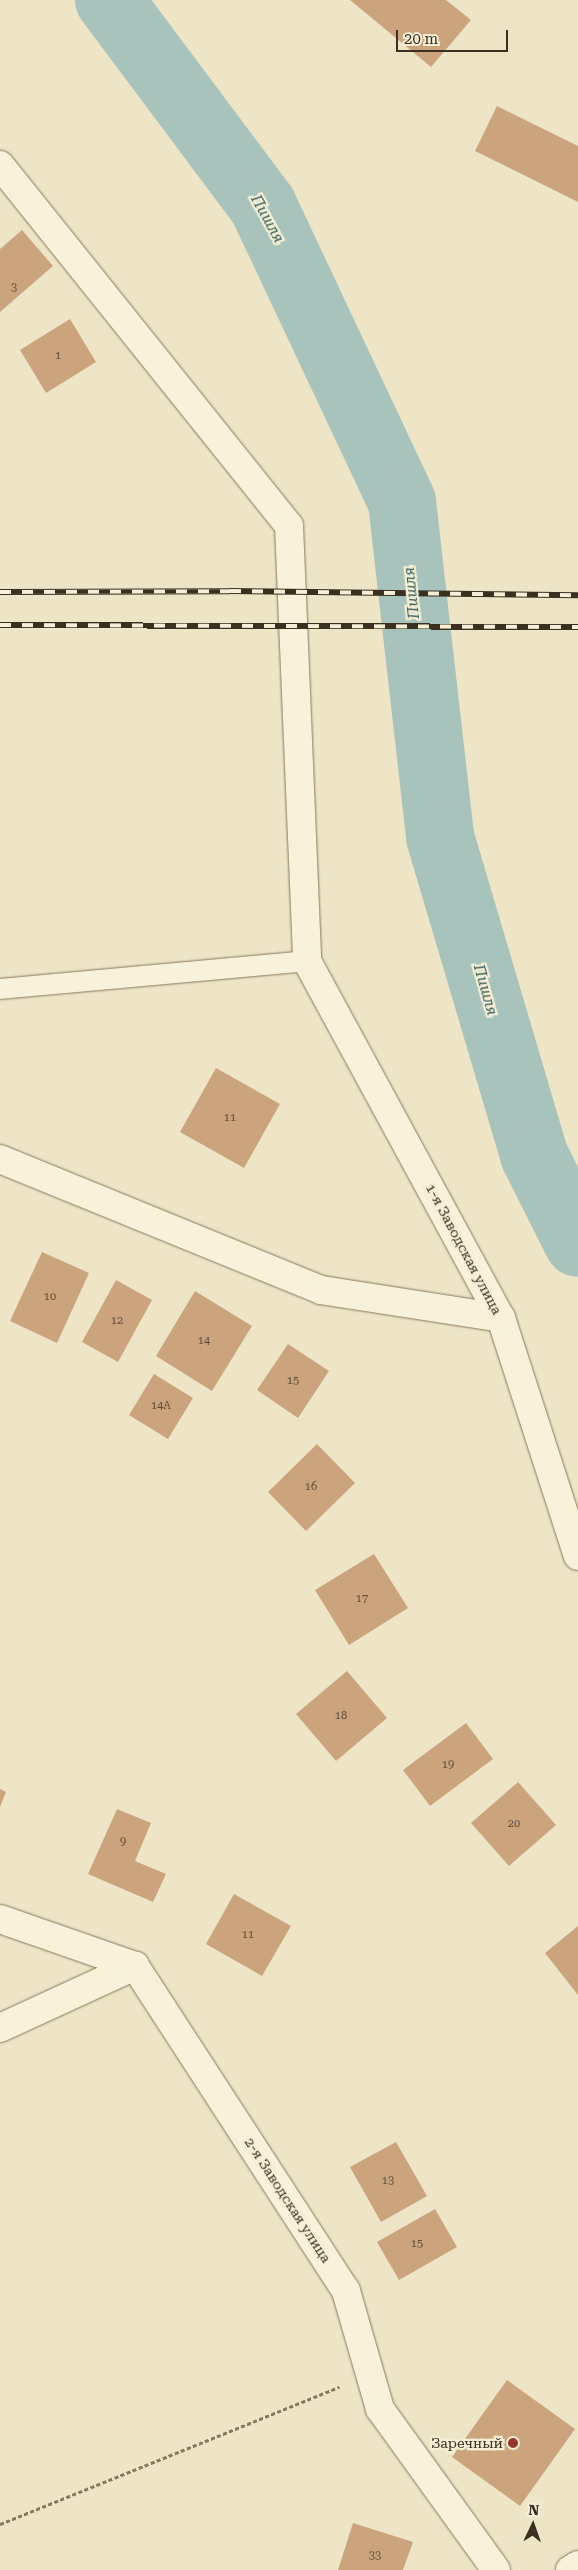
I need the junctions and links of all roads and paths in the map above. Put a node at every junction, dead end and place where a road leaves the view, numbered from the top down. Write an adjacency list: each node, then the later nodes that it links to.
1 (0, 165): 2 (street)
2 (307, 961): 3 (lane); 5 (street, 1-я Заводская улица)
3 (0, 989)
4 (0, 1158): 5 (street)
5 (501, 1318): 6 (street, 1-я Заводская улица)
6 (578, 1556)
7 (0, 1918): 8 (street)
8 (135, 1966): 9 (street); 10 (street, 2-я Заводская улица)
9 (0, 2028)
10 (370, 2375): 11 (path); 13 (street, 2-я Заводская улица)
11 (0, 2524)
12 (578, 2565): 14 (street)
13 (496, 2570)
14 (570, 2570)

